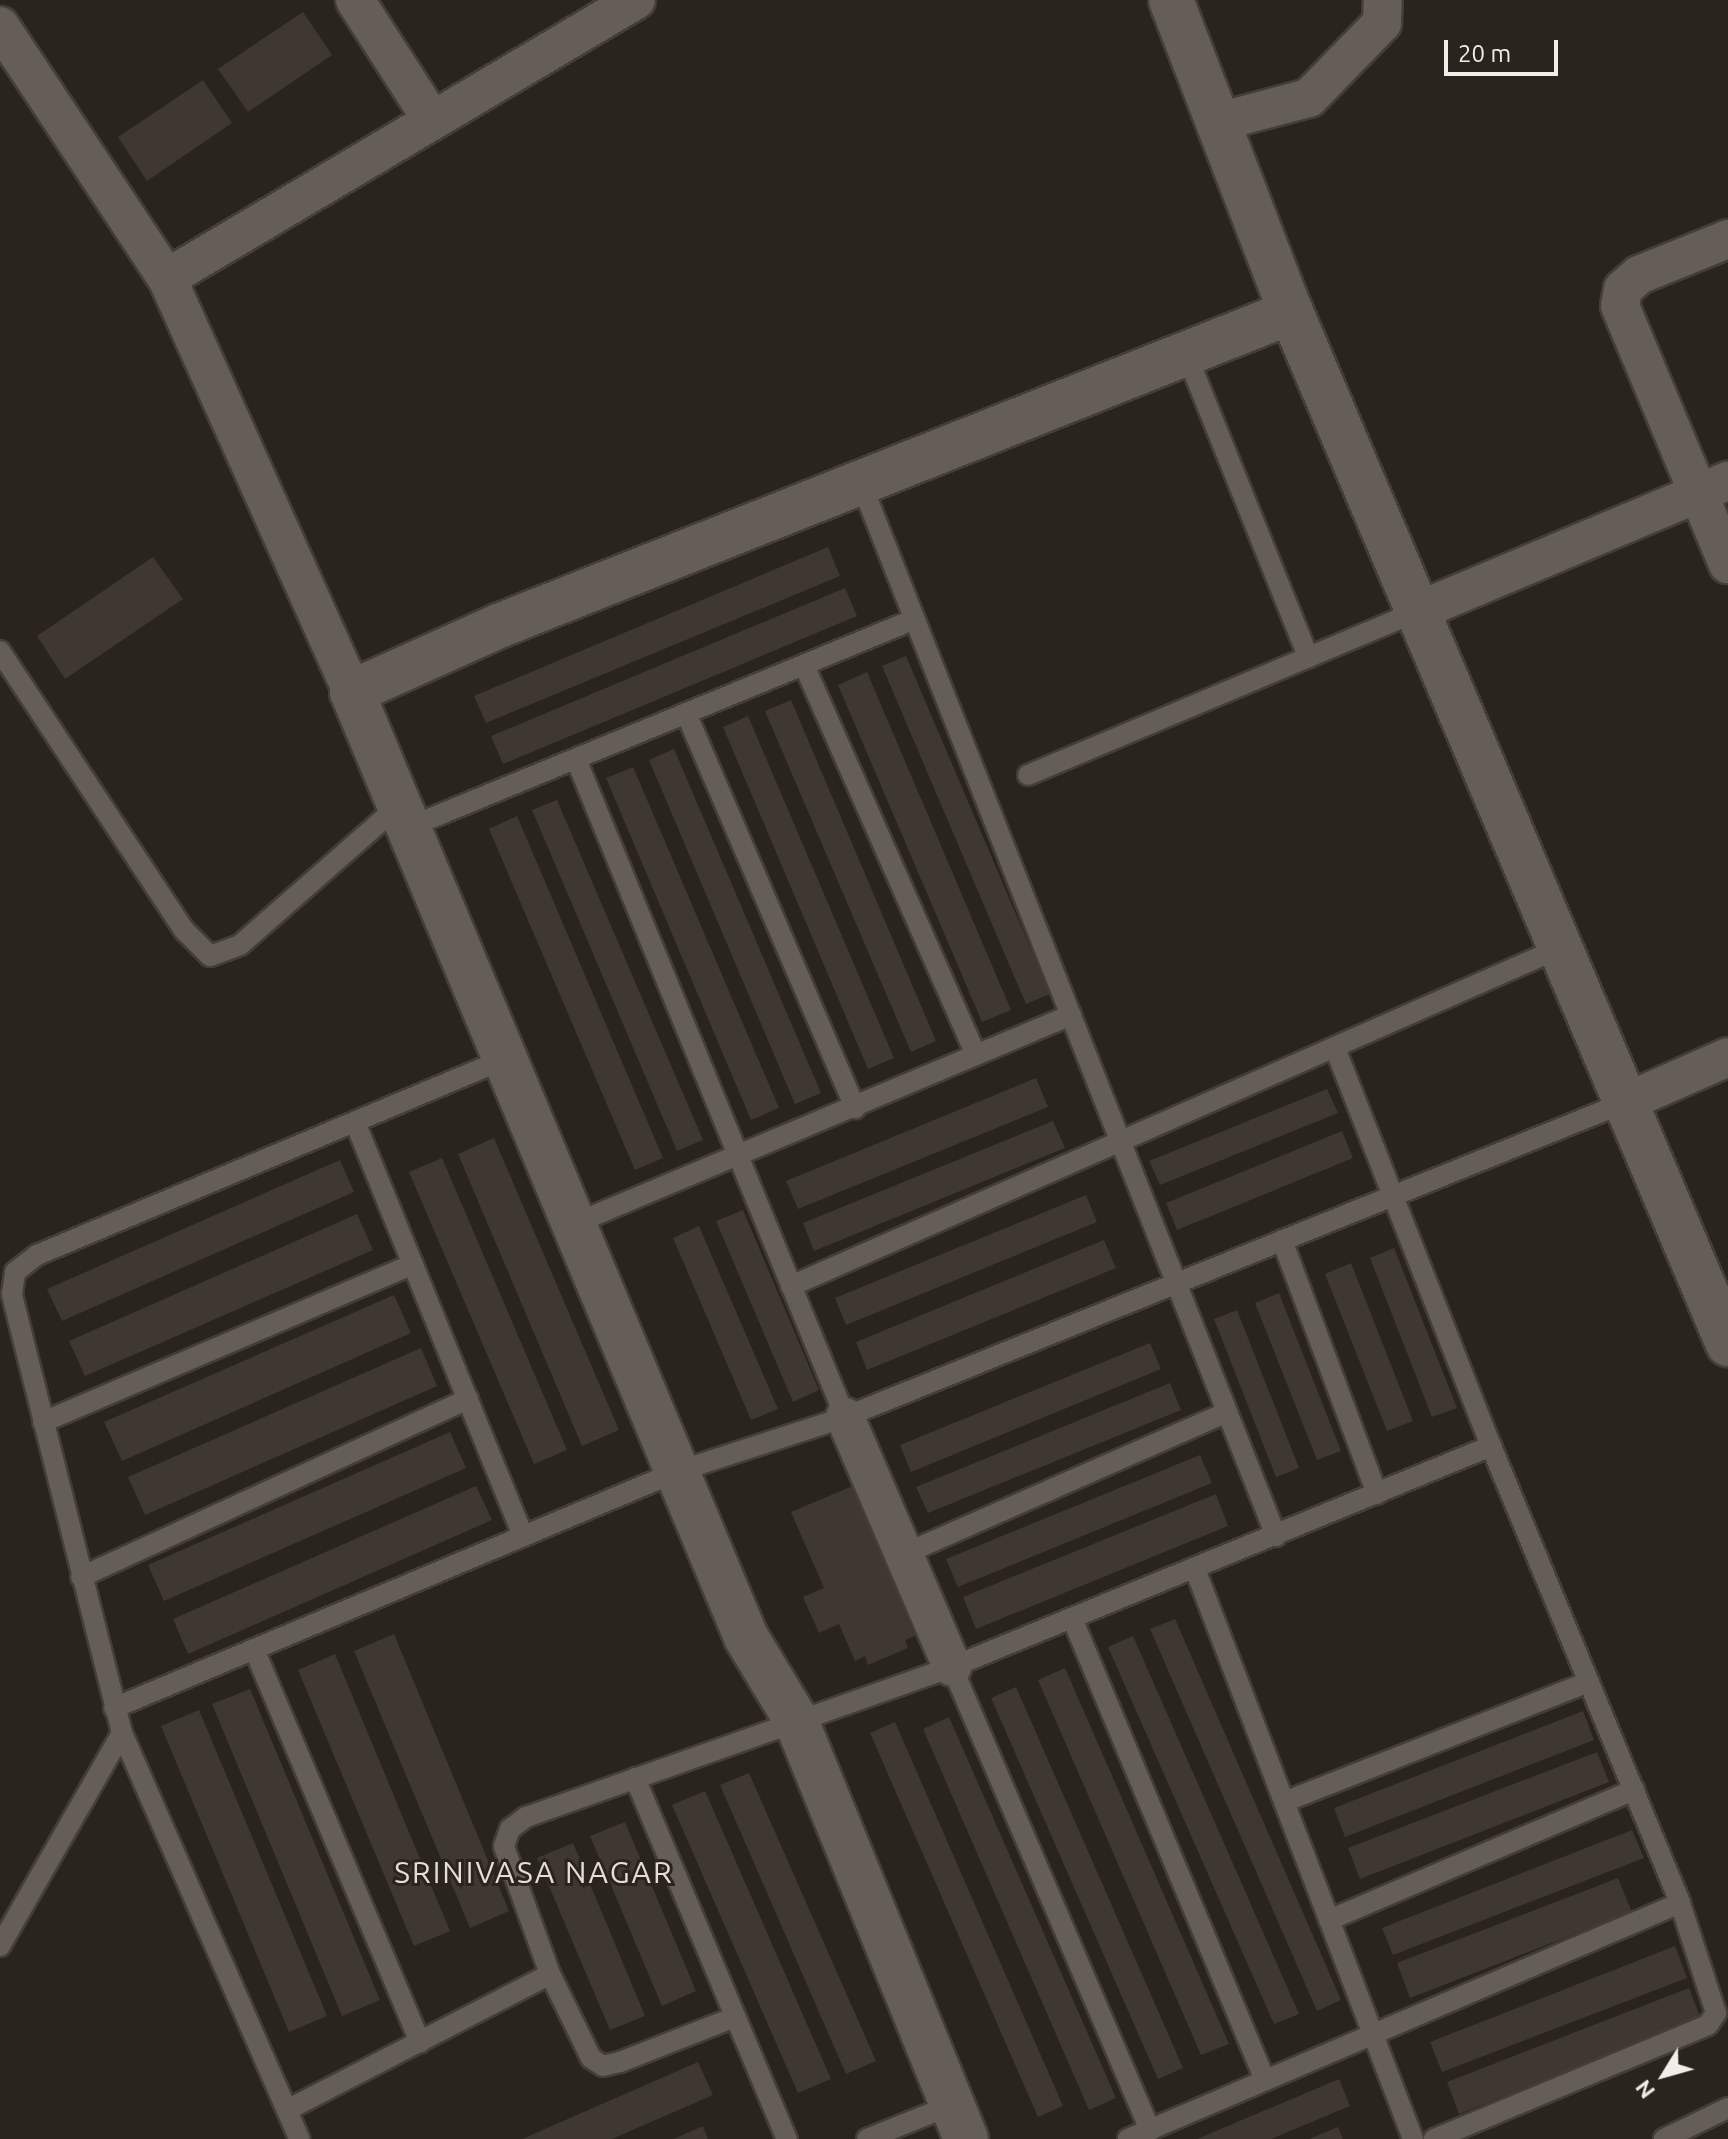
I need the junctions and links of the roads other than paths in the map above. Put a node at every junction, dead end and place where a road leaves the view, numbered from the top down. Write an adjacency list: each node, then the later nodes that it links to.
1 (355, 0): 6 (street)
2 (636, 0): 6 (street)
3 (1171, 0): 7 (street)
4 (1383, 0): 7 (street)
5 (0, 26): 9 (street)
6 (432, 120): 9 (street)
7 (1218, 122): 10 (street)
8 (1728, 239): 13 (street)
9 (167, 278): 20 (street)
10 (1291, 312): 11 (street); 15 (street)
11 (1186, 353): 12 (street); 18 (lane)
12 (861, 483): 16 (lane); 20 (street)
13 (1713, 487): 14 (street); 15 (street)
14 (1728, 564)
15 (1418, 611): 18 (lane); 25 (street)
16 (915, 619): 19 (lane); 26 (lane)
17 (0, 651): 24 (lane)
18 (1308, 657): 23 (lane)
19 (804, 665): 21 (lane); 28 (lane)
20 (352, 692): 24 (street)
21 (686, 713): 22 (lane); 32 (lane)
22 (576, 759): 24 (lane); 35 (lane)
23 (1028, 775)
24 (403, 817): 30 (street)
25 (1560, 948): 27 (lane); 31 (street)
26 (1071, 1015): 28 (lane); 34 (lane)
27 (1335, 1048): 34 (lane); 36 (lane)
28 (976, 1055): 32 (lane)
29 (1728, 1057): 31 (street)
30 (502, 1060): 33 (lane); 37 (street)
31 (1626, 1102): 36 (lane); 42 (street)
32 (855, 1108): 35 (lane)
33 (355, 1122): 39 (lane); 46 (lane)
34 (1121, 1140): 40 (lane); 41 (lane)
35 (737, 1158): 37 (lane); 41 (lane)
36 (1395, 1199): 38 (lane); 47 (lane)
37 (576, 1223): 48 (street)
38 (1282, 1240): 40 (lane); 49 (lane)
39 (413, 1264): 43 (lane); 46 (lane)
40 (1171, 1282): 44 (lane); 45 (lane)
41 (791, 1286): 45 (lane)
42 (1728, 1344)
43 (468, 1399): 50 (lane); 54 (lane)
44 (1225, 1413): 51 (lane); 52 (lane)
45 (845, 1417): 48 (lane); 52 (street)
46 (43, 1422): 54 (lane)
47 (1491, 1446): 49 (lane); 58 (lane)
48 (676, 1472): 50 (lane); 60 (street)
49 (1377, 1494): 51 (lane)
50 (523, 1536): 56 (lane)
51 (1276, 1536): 53 (lane)
52 (904, 1554): 57 (street)
53 (1195, 1569): 55 (lane); 64 (lane)
54 (81, 1577): 59 (lane)
55 (1072, 1618): 57 (lane); 72 (lane)
56 (254, 1649): 59 (lane); 71 (lane)
57 (952, 1667): 60 (lane); 76 (lane)
58 (1588, 1682): 63 (lane); 64 (lane)
59 (114, 1708): 61 (lane)
60 (796, 1720): 62 (lane); 75 (street)
61 (122, 1733): 67 (lane); 74 (lane)
62 (635, 1778): 68 (lane); 69 (lane)
63 (1634, 1790): 65 (lane); 66 (lane)
64 (1284, 1802): 66 (lane)
65 (1680, 1903): 70 (lane); 82 (lane)
66 (1329, 1920): 70 (lane)
67 (0, 1946)
68 (550, 1974): 69 (lane); 71 (lane)
69 (735, 2017): 78 (lane)
70 (1373, 2034): 72 (lane); 81 (lane)
71 (420, 2042): 74 (lane)
72 (1265, 2080): 76 (lane)
73 (1728, 2108): 83 (lane)
74 (287, 2110): 77 (lane)
75 (958, 2122): 79 (lane)
76 (1150, 2130): 80 (lane)
77 (299, 2139)
78 (787, 2139)
79 (867, 2139)
80 (1128, 2139)
81 (1413, 2139)
82 (1434, 2139)
83 (1664, 2139)

